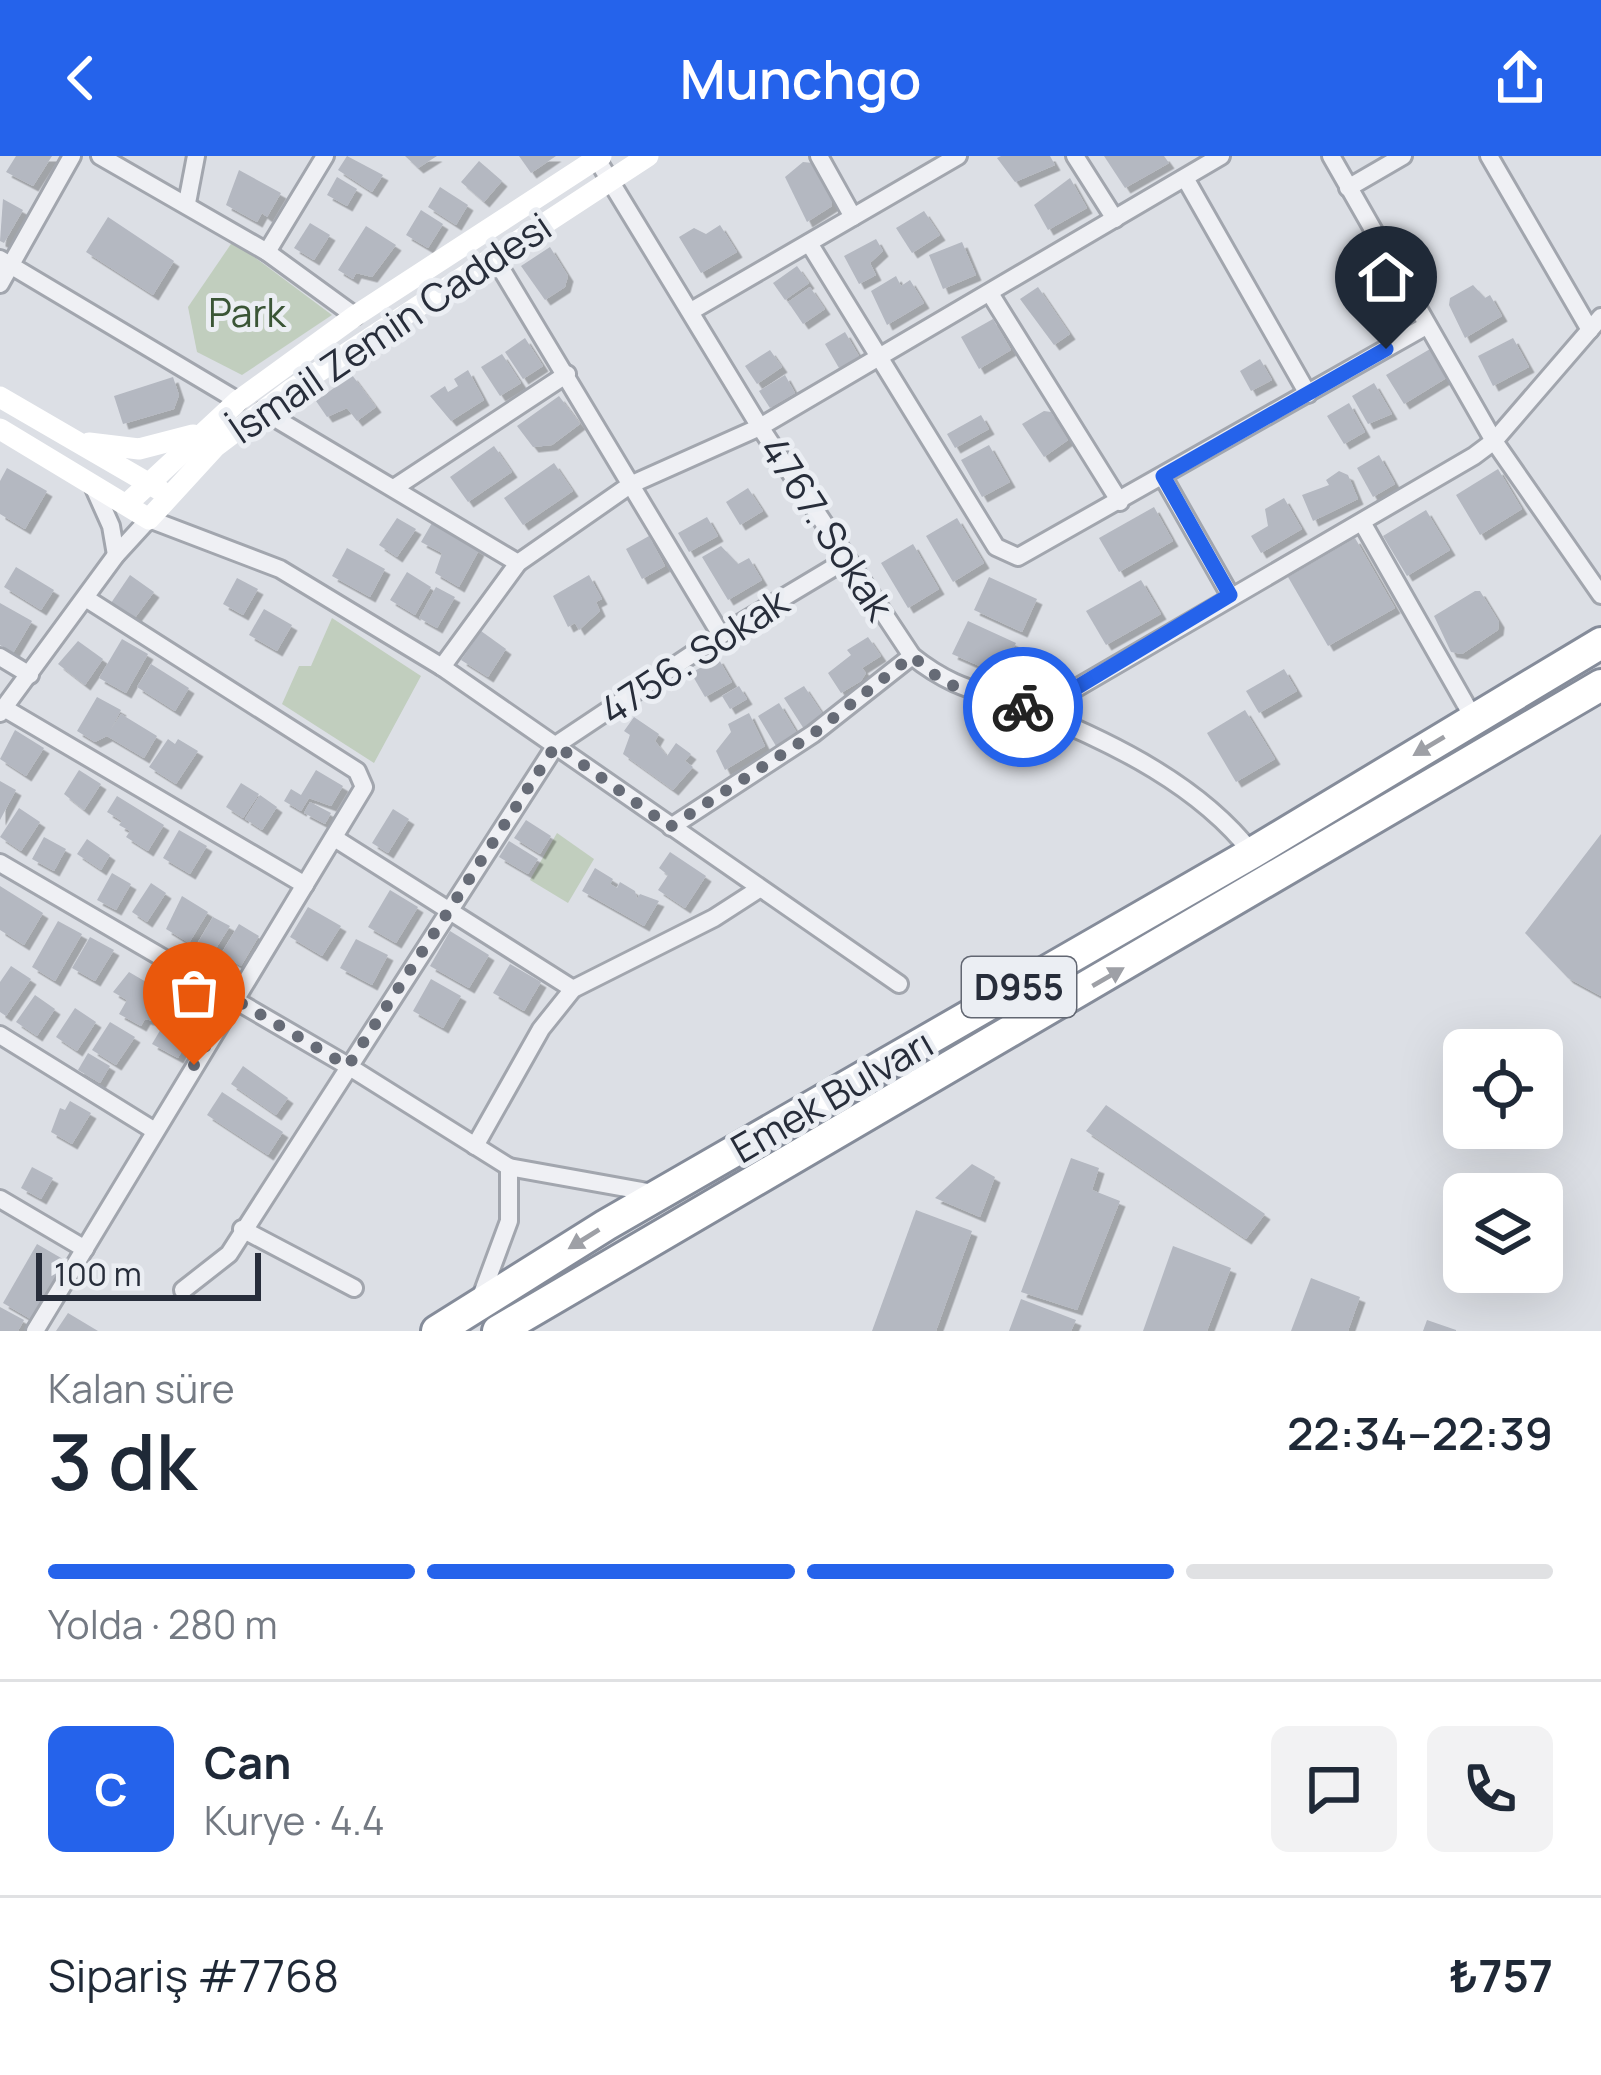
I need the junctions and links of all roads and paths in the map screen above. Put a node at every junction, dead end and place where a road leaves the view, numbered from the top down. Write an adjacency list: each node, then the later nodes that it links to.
1 (72, 156): 23 (street)
2 (100, 156): 17 (street)
3 (196, 156): 17 (street)
4 (325, 156): 21 (street)
5 (648, 156): 15 (main road, İsmail Zemin Caddesi)
6 (819, 156): 18 (street)
7 (958, 156): 18 (street)
8 (1075, 156): 19 (street)
9 (1221, 156): 14 (street)
10 (1330, 156): 16 (street)
11 (1403, 156): 16 (street)
12 (1489, 156): 28 (street)
13 (597, 157): 15 (street, 4767. Sokak); 27 (main road, İsmail Zemin Caddesi)
14 (1185, 178): 19 (street); 32 (street)
15 (610, 180): 22 (main road, İsmail Zemin Caddesi); 26 (street, 4767. Sokak)
16 (1348, 188): 29 (street)
17 (188, 203): 21 (street)
18 (853, 217): 20 (street)
19 (1115, 219): 25 (street)
20 (809, 243): 26 (street); 30 (street)
21 (267, 252): 27 (street)
22 (494, 256): 31 (street); 35 (main road, İsmail Zemin Caddesi)
23 (6, 262): 24 (street); 34 (street)
24 (0, 284)
25 (991, 296): 30 (street); 47 (street)
26 (693, 310): 36 (street, 4767. Sokak)
27 (355, 316): 34 (main road, İsmail Zemin Caddesi)
28 (1595, 323): 40 (street)
29 (1426, 326): 32 (street); 40 (street)
30 (878, 360): 36 (street); 47 (street)
31 (567, 374): 44 (street); 45 (street)
32 (1308, 394): 41 (street)
33 (0, 397): 39 (main road)
34 (238, 400): 38 (main road, İsmail Zemin Caddesi)
35 (263, 411): 45 (street); 46 (main road, İsmail Zemin Caddesi)
36 (760, 427): 44 (street); 52 (street, 4767. Sokak)
37 (0, 429): 42 (main road)
38 (205, 430): 39 (main road); 43 (main road, İsmail Zemin Caddesi)
39 (64, 436): 43 (main road)
40 (1494, 441): 50 (street); 55 (street)
41 (1163, 476): 47 (street); 54 (street)
42 (90, 482): 48 (main road); 51 (street)
43 (149, 482): 46 (main road); 48 (main road, İsmail Zemin Caddesi)
44 (630, 485): 53 (street); 57 (street)
45 (394, 488): 53 (street)
46 (169, 496): 49 (main road, İsmail Zemin Caddesi)
47 (1120, 502)
48 (128, 503): 49 (main road)
49 (149, 519): 51 (street); 61 (street)
50 (1363, 524): 54 (street); 66 (street)
51 (116, 555): 56 (street)
52 (846, 560): 57 (street, 4756. Sokak); 59 (street, 4767. Sokak)
53 (518, 563): 61 (street)
54 (1230, 595): 65 (street)
55 (1601, 595)
56 (87, 599): 62 (street); 69 (street)
57 (721, 634): 67 (street, 4756. Sokak)
58 (1601, 643): 66 (highway, Emek Bulvarı / D955)
59 (912, 656): 65 (street, 4767. Sokak); 68 (street)
60 (0, 657): 62 (street)
61 (442, 667): 67 (street)
62 (30, 675): 64 (street)
63 (1601, 685): 92 (highway, Emek Bulvarı / D955, one-way to 63)
64 (2, 711): 72 (street)
65 (1036, 712): 70 (street, 4767. Sokak)
66 (1474, 719): 70 (highway, Emek Bulvarı / D955, one-way to 70)
67 (556, 745): 68 (street); 74 (street, 4756. Sokak)
68 (670, 827): 73 (street)
69 (336, 839): 72 (street); 74 (street)
70 (1252, 853): 83 (highway, Emek Bulvarı / D955)
71 (0, 863): 77 (street)
72 (305, 885): 77 (street)
73 (759, 889): 75 (street); 76 (street)
74 (447, 907): 76 (street); 79 (street, 4756. Sokak)
75 (899, 984)
76 (573, 989): 81 (street)
77 (234, 999): 79 (street); 80 (street)
78 (0, 1035): 80 (street)
79 (348, 1066): 81 (street); 85 (street, 4756. Sokak)
80 (154, 1131): 86 (street)
81 (475, 1146): 82 (street)
82 (509, 1167): 83 (street); 89 (street)
83 (660, 1194): 89 (highway, Emek Bulvarı / D955, one-way to 89)
84 (0, 1199): 86 (street)
85 (242, 1229): 87 (street); 88 (street, 4756. Sokak)
86 (86, 1249): 90 (street)
87 (354, 1288)
88 (183, 1290)
89 (478, 1305): 91 (highway, Emek Bulvarı / D955)
90 (35, 1331)
91 (437, 1331)
92 (498, 1331)

